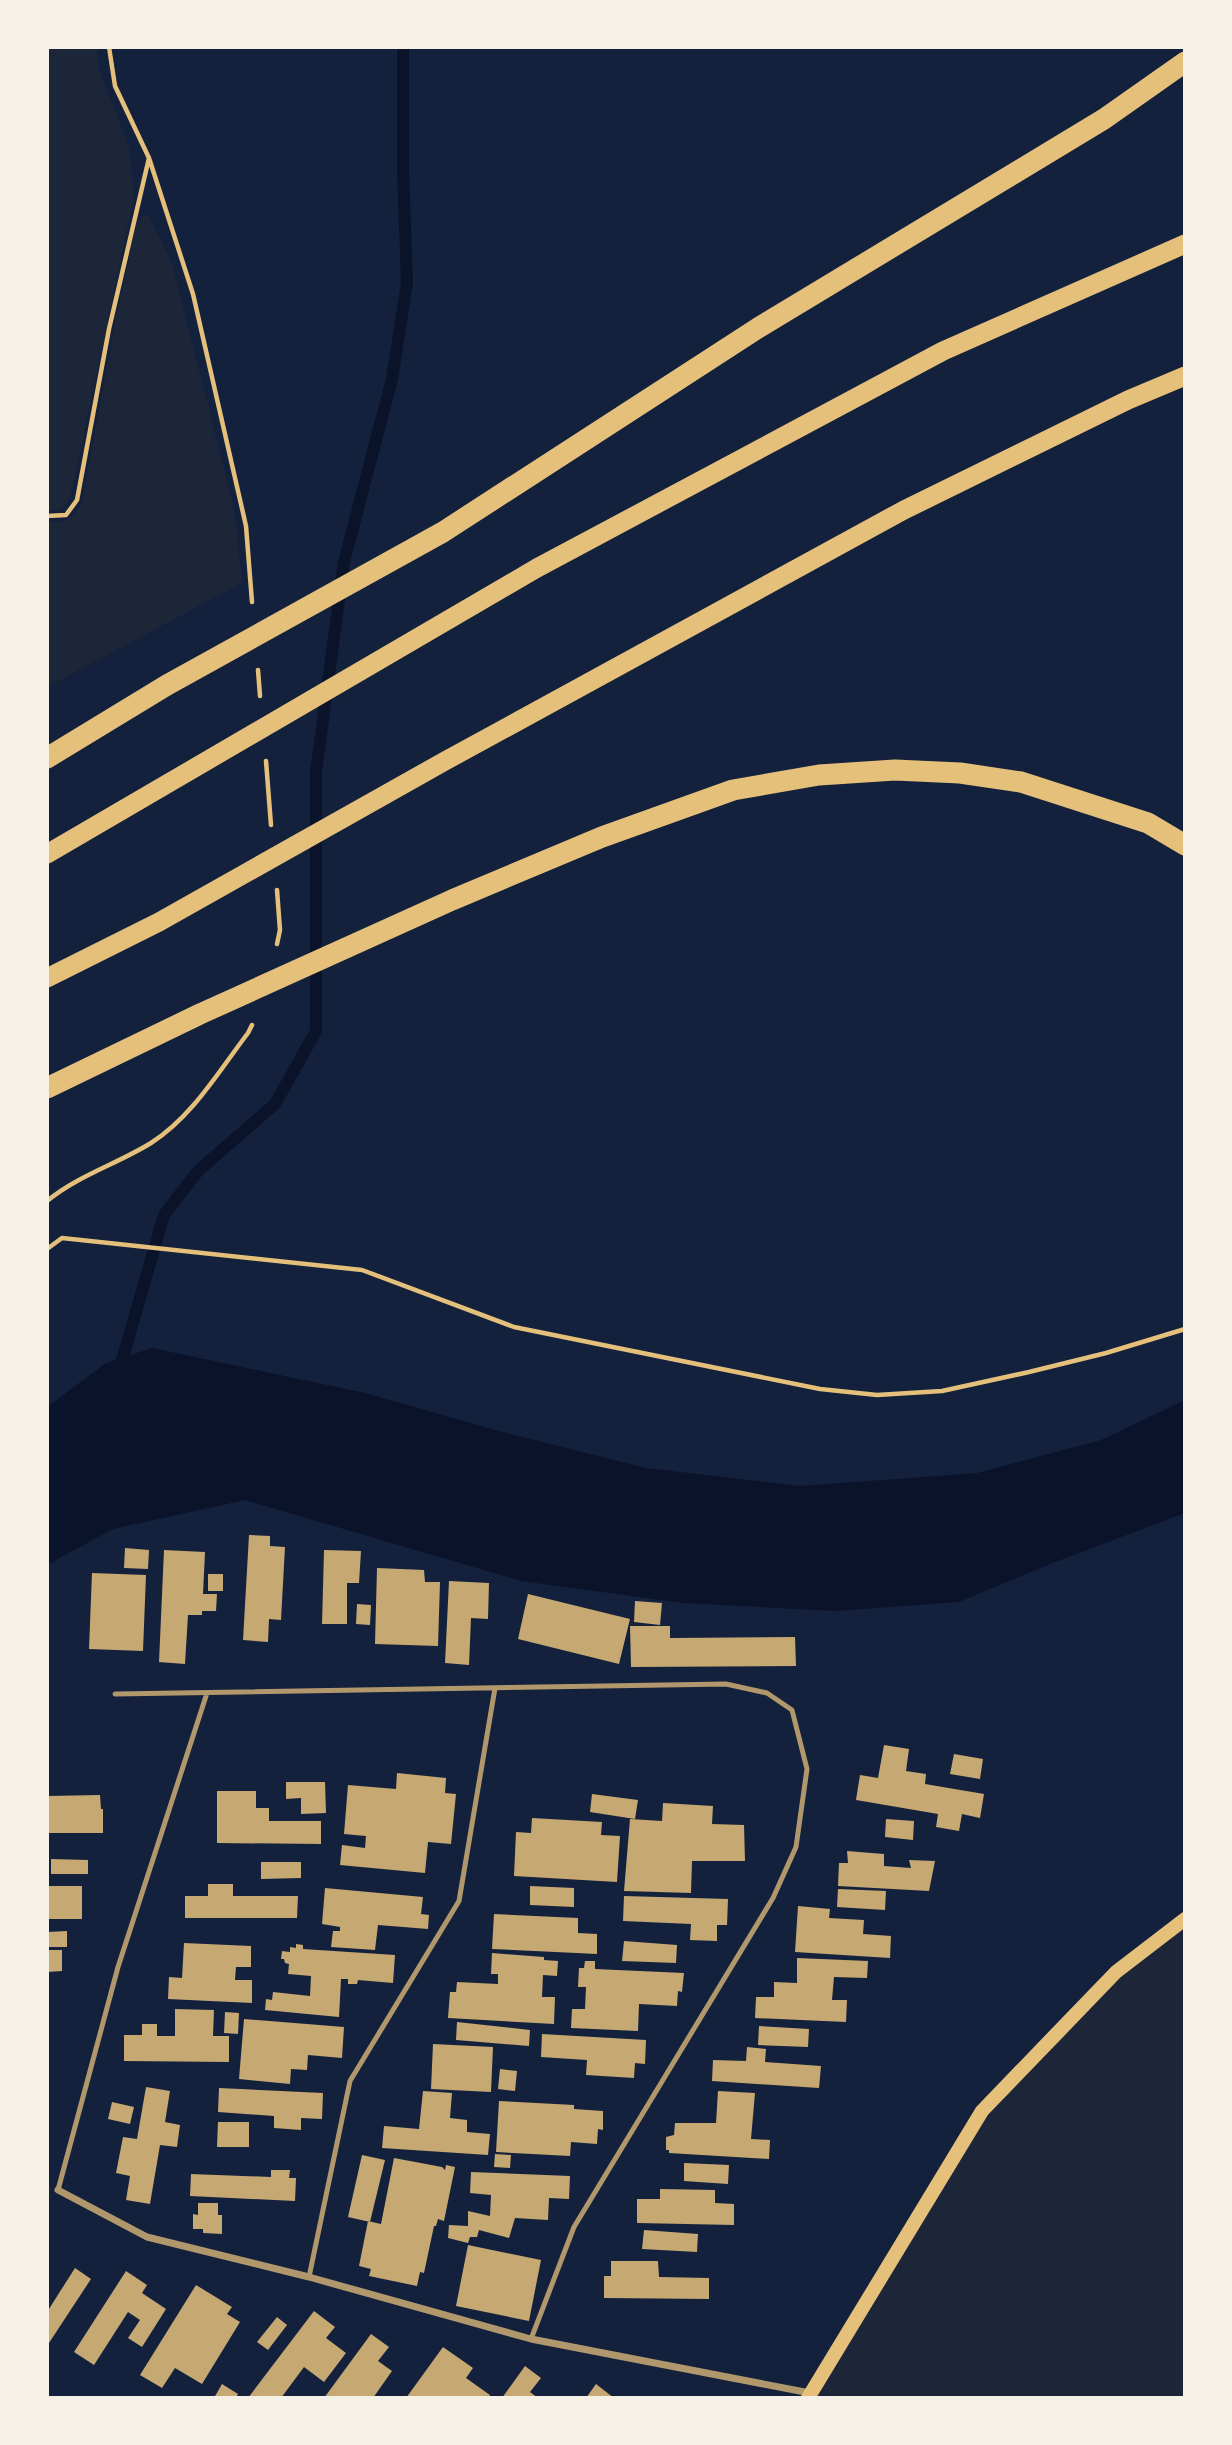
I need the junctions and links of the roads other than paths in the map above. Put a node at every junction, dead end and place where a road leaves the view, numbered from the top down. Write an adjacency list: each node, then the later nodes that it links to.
1 (1185, 61): 4 (highway)
2 (1185, 244): 6 (highway)
3 (1185, 376): 7 (highway)
4 (47, 758)
5 (1185, 845): 8 (highway)
6 (47, 854)
7 (47, 978)
8 (47, 1088)
9 (495, 1688): 10 (lane); 14 (lane); 15 (lane)
10 (207, 1693): 11 (lane); 13 (lane)
11 (115, 1694)
12 (1185, 1919): 16 (main road)
13 (58, 2190): 14 (street)
14 (309, 2277): 15 (street)
15 (531, 2339): 16 (street)
16 (810, 2395)

